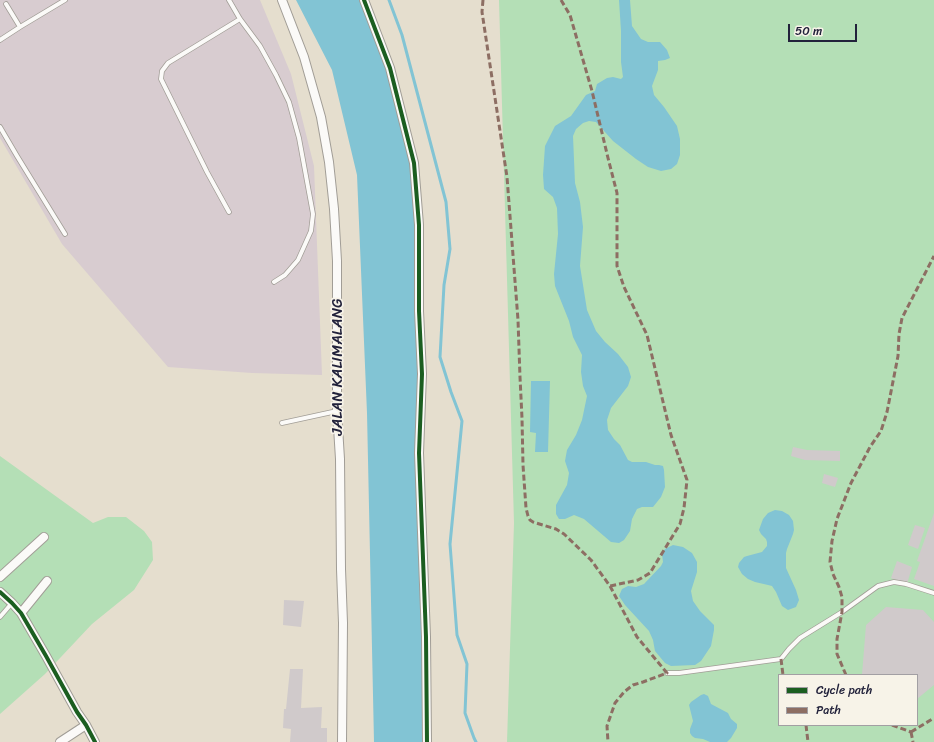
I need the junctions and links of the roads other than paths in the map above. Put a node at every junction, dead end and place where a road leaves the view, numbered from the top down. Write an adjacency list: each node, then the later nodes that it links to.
1 (65, 0): 7 (lane)
2 (229, 0): 6 (lane)
3 (282, 0): 13 (street, JALAN KALIMALANG)
4 (364, 0): 28 (street)
5 (6, 4): 7 (lane)
6 (240, 19): 10 (lane); 12 (lane)
7 (20, 27): 8 (lane)
8 (0, 40)
9 (0, 127): 11 (lane)
10 (229, 212)
11 (65, 234)
12 (274, 282)
13 (337, 411): 14 (lane); 27 (street, JALAN KALIMALANG)
14 (282, 423)
15 (44, 537): 16 (street)
16 (0, 577)
17 (47, 580): 21 (street)
18 (0, 592): 20 (street)
19 (934, 593): 23 (lane)
20 (12, 603): 21 (street); 22 (lane)
21 (20, 613): 24 (street)
22 (0, 617)
23 (667, 672)
24 (86, 725): 25 (street); 26 (street)
25 (60, 742)
26 (95, 742)
27 (342, 742)
28 (427, 742)

